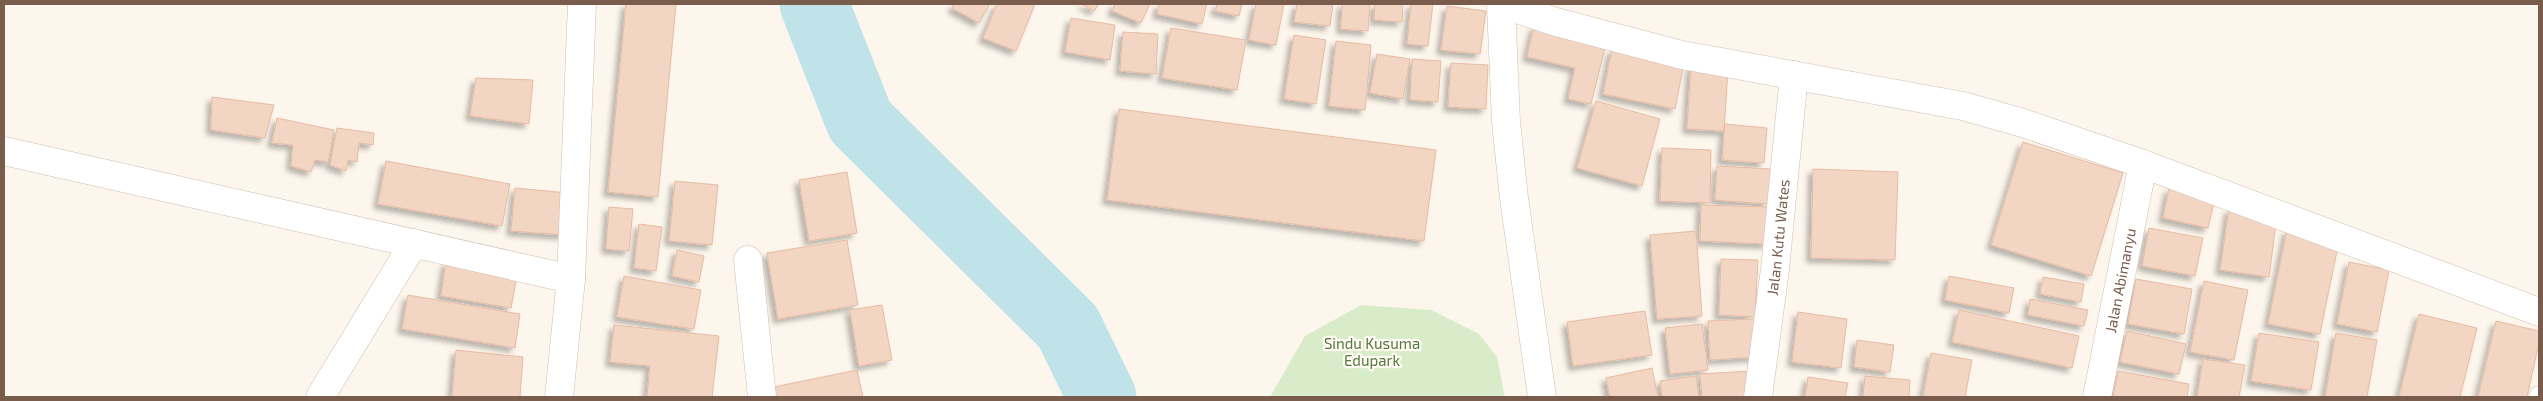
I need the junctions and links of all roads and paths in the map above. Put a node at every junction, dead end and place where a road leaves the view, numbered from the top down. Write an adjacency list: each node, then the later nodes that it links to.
1 (582, 4): 9 (street)
2 (1502, 4): 3 (street); 14 (street)
3 (1557, 13): 4 (street)
4 (1794, 75): 6 (street); 15 (street, Jalan Kutu Wates)
5 (4, 151): 7 (street)
6 (2143, 164): 10 (street); 16 (street, Jalan Abimanyu)
7 (414, 243): 9 (street); 11 (street)
8 (748, 260): 13 (street)
9 (571, 279): 12 (street)
10 (2539, 312)
11 (320, 397)
12 (559, 397)
13 (762, 397)
14 (1542, 397)
15 (1758, 397)
16 (2097, 397)

